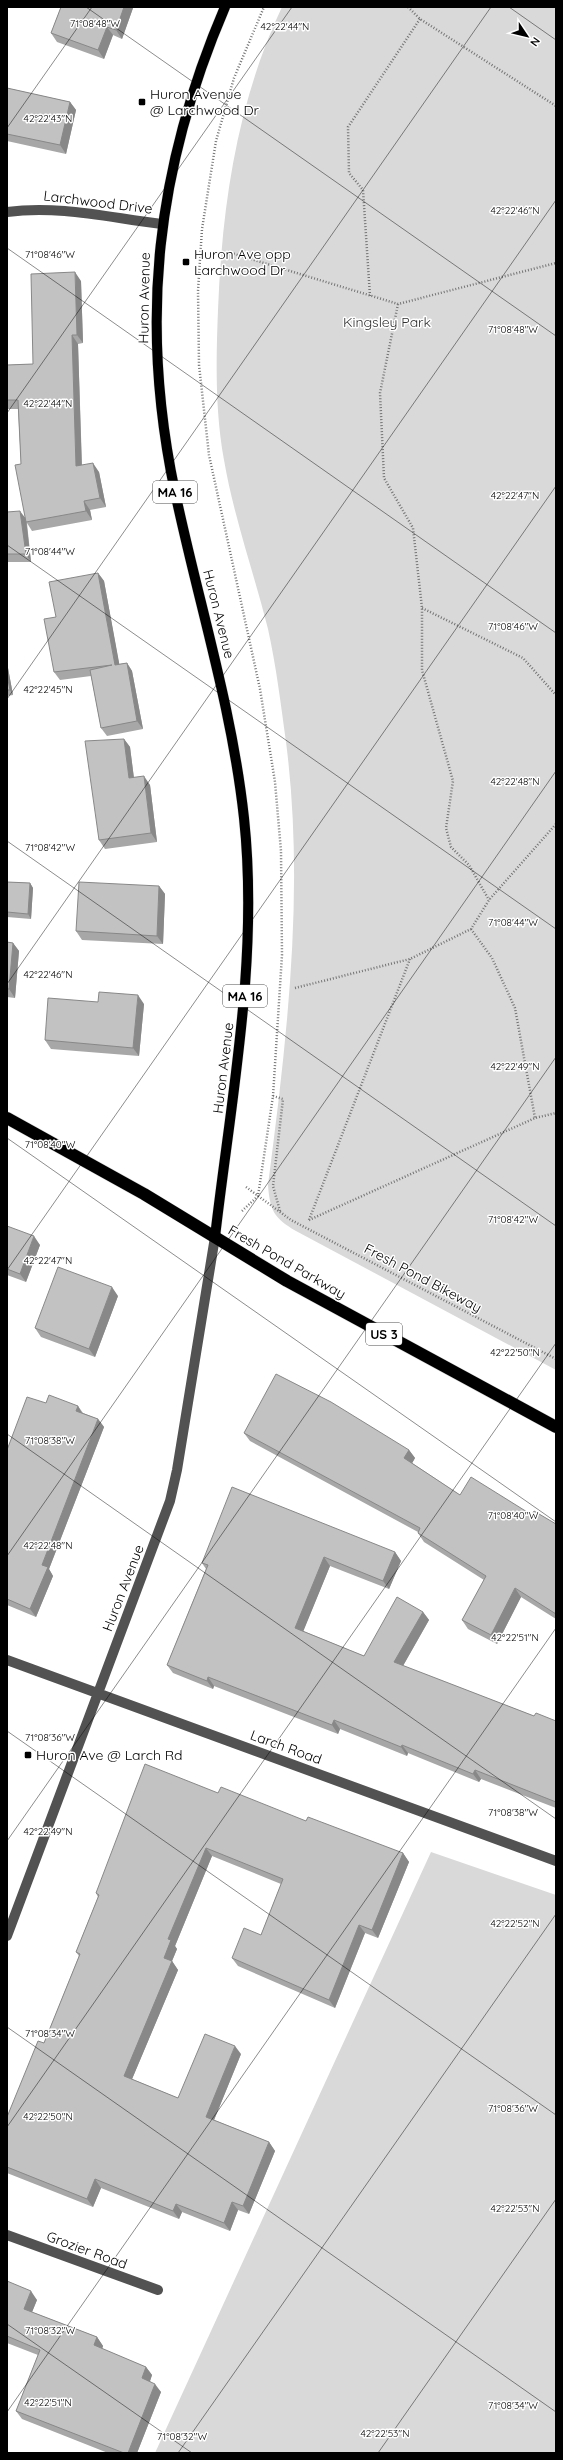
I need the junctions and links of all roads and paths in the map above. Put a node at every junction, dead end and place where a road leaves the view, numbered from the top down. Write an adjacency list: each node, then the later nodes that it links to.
1 (225, 7): 7 (main road, Huron Avenue / MA 16)
2 (264, 7): 19 (path, Huron Avenue)
3 (408, 7): 4 (path)
4 (420, 19): 5 (path); 10 (path)
5 (556, 106)
6 (7, 212): 7 (street, Larchwood Drive)
7 (162, 224): 23 (main road, Huron Avenue / MA 16)
8 (228, 252): 10 (path)
9 (556, 263): 11 (path)
10 (370, 296): 11 (path)
11 (398, 304): 12 (path)
12 (422, 608): 13 (path); 15 (path)
13 (556, 695)
14 (556, 824): 15 (path)
15 (489, 900): 16 (path)
16 (471, 929): 17 (path); 22 (path)
17 (410, 959): 18 (path); 22 (path)
18 (295, 988)
19 (273, 1096): 24 (path, Huron Avenue); 25 (path)
20 (556, 1113): 22 (path)
21 (7, 1118): 26 (highway, Fresh Pond Parkway / US 3)
22 (535, 1118)
23 (222, 1170): 24 (path, Fresh Pond Bikeway); 26 (main road, Huron Avenue / MA 16)
24 (258, 1196): 25 (path, Fresh Pond Bikeway); 26 (path)
25 (282, 1213): 27 (path, Fresh Pond Bikeway)
26 (215, 1237): 28 (highway, Fresh Pond Parkway / US 3); 30 (street, Huron Avenue)
27 (556, 1359)
28 (556, 1427)
29 (7, 1660): 30 (street, Larch Road)
30 (98, 1692): 31 (street, Larch Road); 32 (street, Huron Avenue)
31 (556, 1861)
32 (7, 1936)
33 (7, 2235): 34 (street, Grozier Road)
34 (158, 2290)

